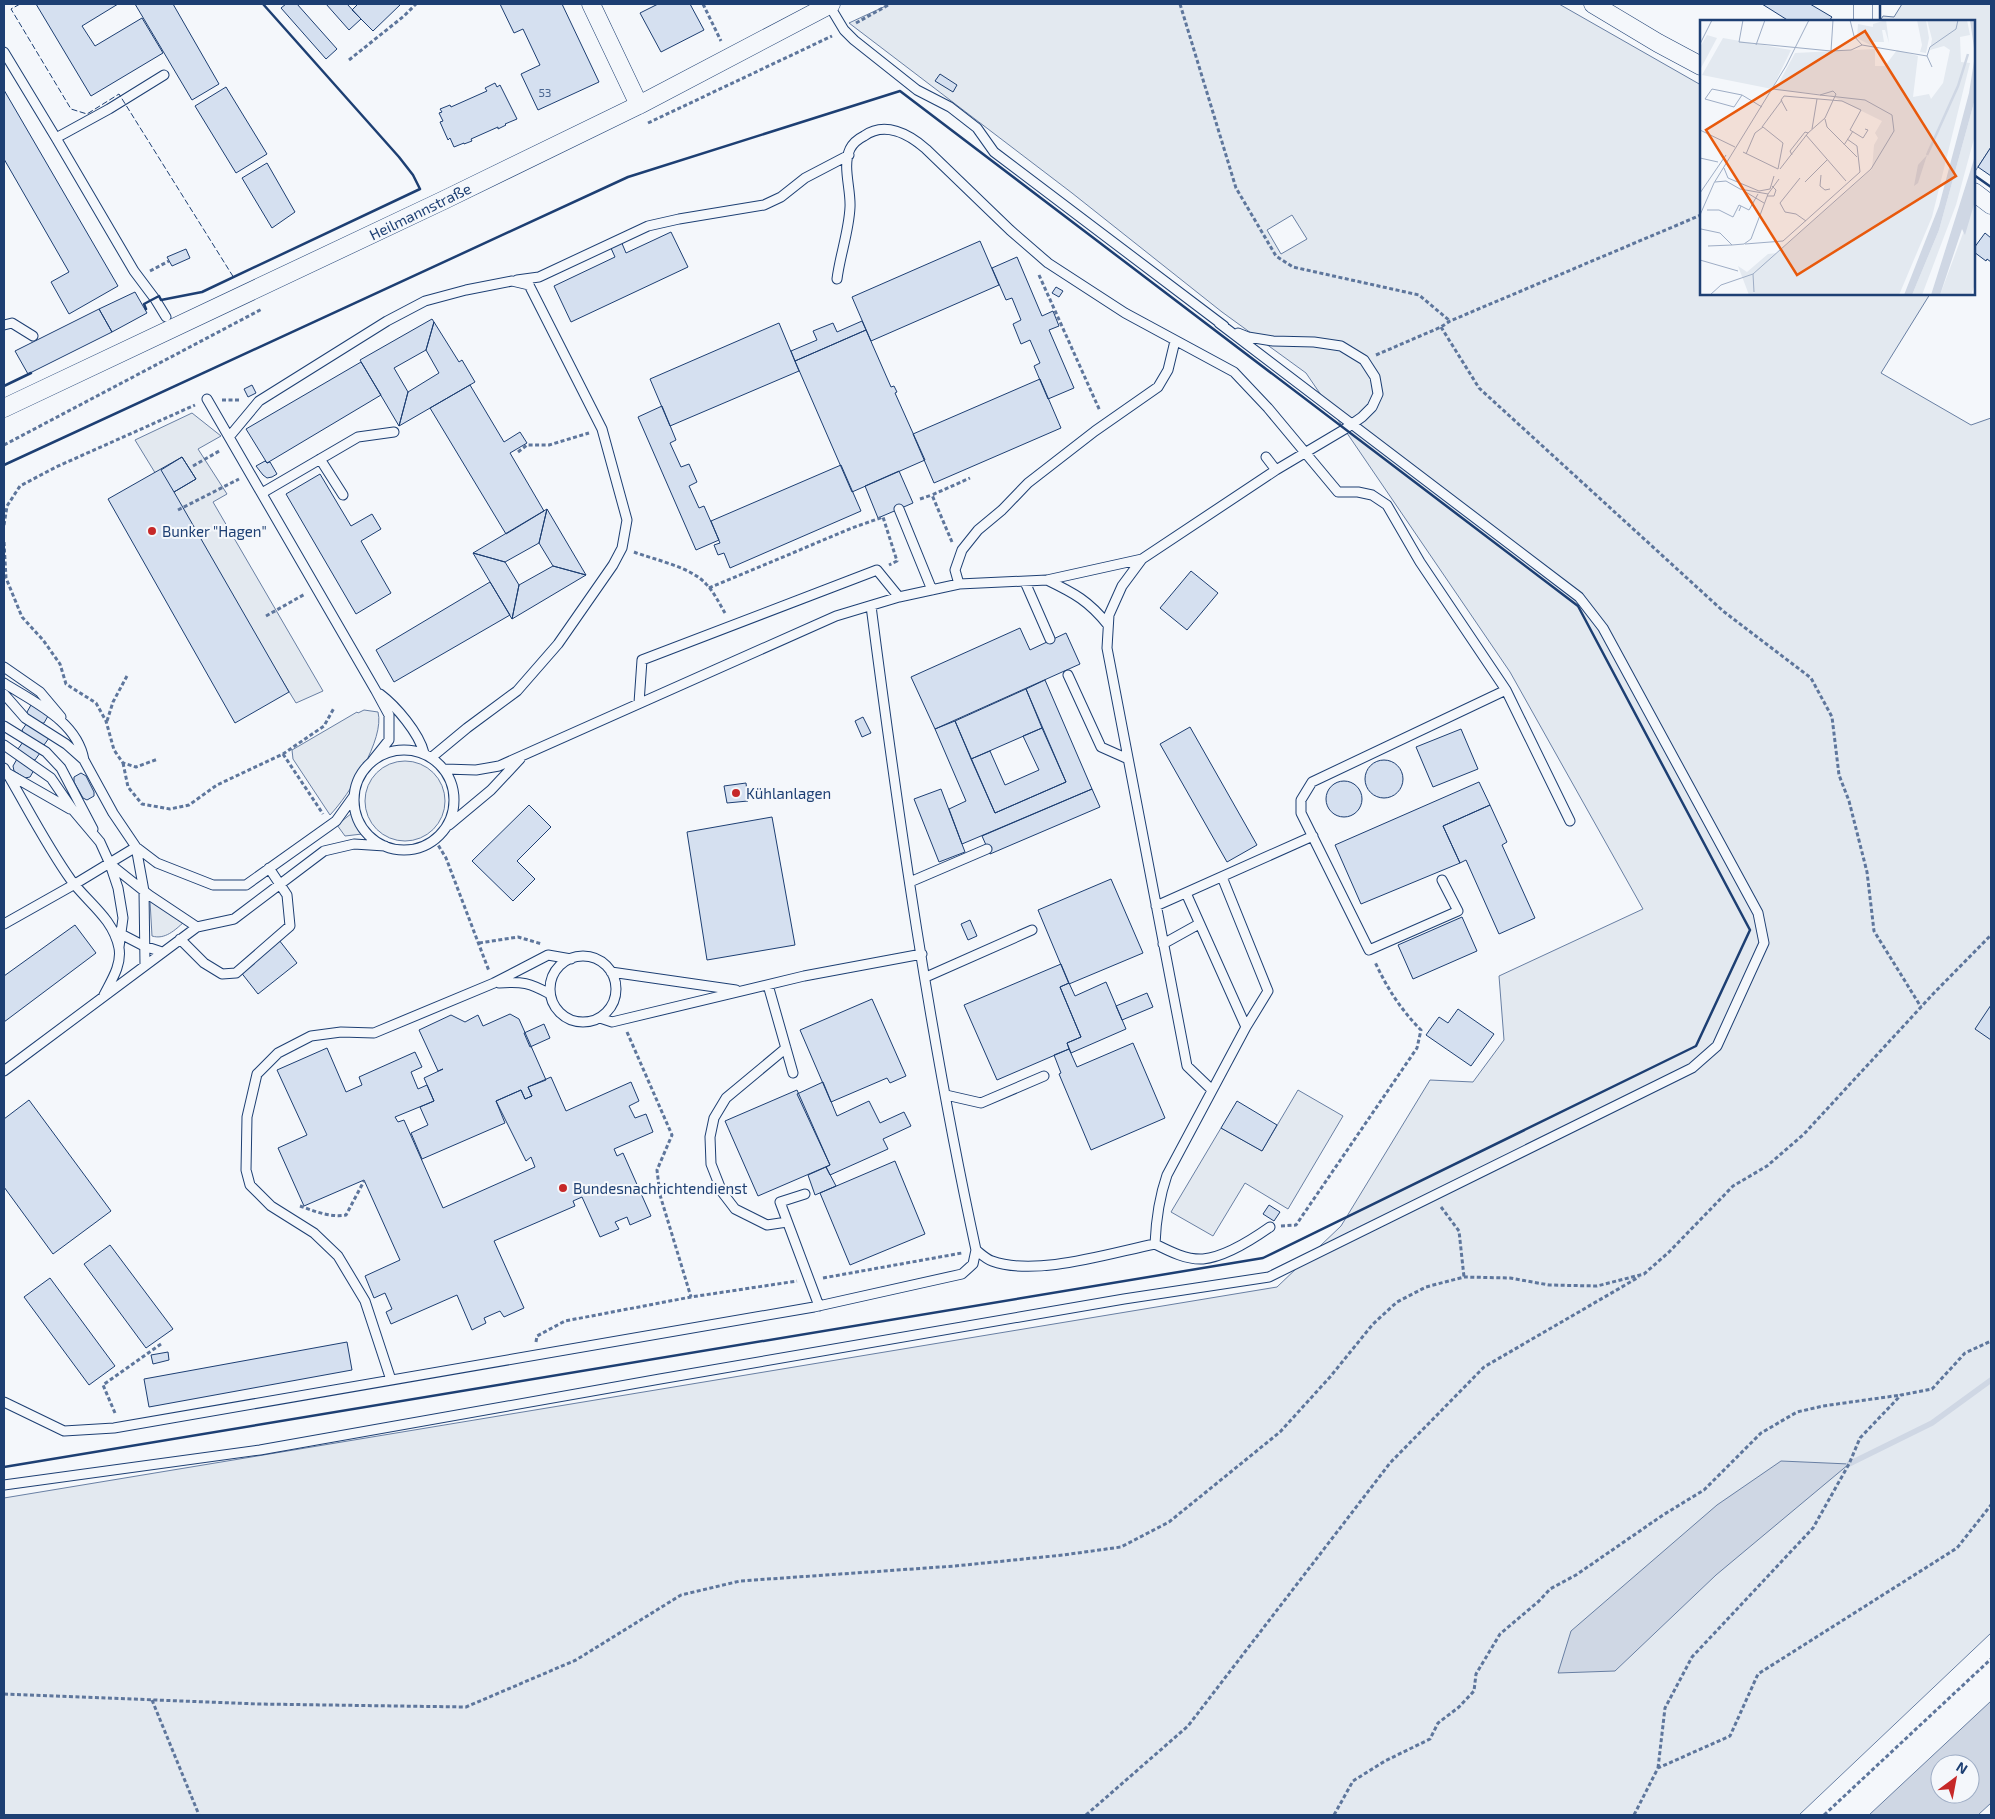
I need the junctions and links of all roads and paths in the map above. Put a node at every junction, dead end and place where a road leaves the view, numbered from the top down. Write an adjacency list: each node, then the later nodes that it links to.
1 (416, 4): 11 (path)
2 (591, 4): 14 (street)
3 (703, 4): 10 (path)
4 (830, 4): 10 (street, Heilmannstraße); 27 (lane)
5 (1180, 4): 26 (path)
6 (1593, 4): 12 (street)
7 (1863, 4): 8 (street)
8 (1863, 20)
9 (4, 52): 15 (lane)
10 (729, 58): 14 (street, Heilmannstraße)
11 (349, 60)
12 (1700, 65)
13 (164, 75): 15 (lane)
14 (639, 105): 35 (street, Heilmannstraße)
15 (56, 138): 22 (lane)
16 (849, 155): 23 (lane); 24 (lane); 31 (lane)
17 (1975, 193): 18 (street)
18 (1991, 205)
19 (1700, 215): 26 (path)
20 (169, 261): 22 (path)
21 (1038, 272): 36 (path)
22 (138, 276): 25 (lane)
23 (837, 279)
24 (512, 281): 34 (lane); 38 (lane)
25 (166, 317)
26 (1450, 321): 29 (path)
27 (1219, 324): 32 (lane); 37 (lane)
28 (4, 325): 30 (lane)
29 (1441, 327): 32 (path); 143 (path)
30 (33, 336)
31 (1175, 341): 36 (lane); 42 (lane)
32 (1364, 360): 37 (lane)
33 (207, 399): 34 (path); 40 (lane); 55 (path)
34 (259, 401): 40 (lane)
35 (4, 408)
36 (1105, 423): 58 (lane)
37 (1352, 424): 42 (lane); 155 (lane)
38 (602, 429): 41 (path); 57 (lane)
39 (394, 432): 44 (lane)
40 (231, 440): 45 (path); 47 (lane)
41 (518, 452)
42 (1304, 453): 46 (lane); 77 (lane)
43 (1266, 457): 46 (lane)
44 (320, 459): 49 (lane); 50 (lane)
45 (193, 466)
46 (1276, 470): 59 (lane)
47 (250, 474): 49 (lane); 54 (path)
48 (970, 478): 51 (path)
49 (262, 493): 64 (lane)
50 (343, 495)
51 (932, 495): 52 (path); 58 (path)
52 (920, 499)
53 (899, 508): 66 (lane)
54 (178, 510)
55 (4, 525)
56 (4, 542): 82 (path)
57 (622, 548): 65 (path); 89 (lane)
58 (960, 555): 63 (lane)
59 (1142, 559): 61 (lane); 70 (lane)
60 (877, 570): 65 (path); 67 (lane); 71 (lane)
61 (1047, 580): 62 (lane); 70 (lane)
62 (1026, 582): 63 (lane); 72 (lane)
63 (959, 584): 66 (lane)
64 (316, 588): 69 (path); 78 (lane)
65 (709, 588): 71 (path)
66 (932, 590): 67 (lane)
67 (898, 597): 68 (lane)
68 (871, 606): 80 (lane); 112 (lane)
69 (266, 616)
70 (1108, 625): 91 (lane)
71 (732, 627): 80 (lane)
72 (1050, 639)
73 (4, 667): 83 (lane)
74 (128, 674): 82 (path)
75 (1068, 675): 91 (lane)
76 (4, 683): 83 (lane)
77 (1506, 690): 99 (lane); 102 (lane)
78 (376, 691): 86 (lane); 93 (lane)
79 (4, 694): 92 (lane)
80 (639, 703): 88 (lane)
81 (334, 708): 87 (path)
82 (106, 721): 94 (path)
83 (64, 722): 92 (lane)
84 (4, 726): 104 (lane)
85 (4, 745): 98 (lane)
86 (424, 753): 89 (lane); 93 (lane)
87 (283, 754): 94 (path); 100 (path)
88 (524, 755): 95 (lane); 101 (lane)
89 (432, 757): 95 (lane)
90 (158, 759): 94 (path)
91 (1128, 759): 117 (lane)
92 (84, 760): 106 (lane)
93 (373, 760): 97 (lane)
94 (123, 763)
95 (445, 769): 101 (lane)
96 (5, 770): 98 (lane); 113 (lane)
97 (354, 796): 100 (lane); 105 (lane)
98 (73, 810): 104 (lane)
99 (1570, 821)
100 (330, 825): 109 (lane)
101 (447, 827): 103 (lane)
102 (1313, 836): 110 (lane); 130 (lane)
103 (435, 840): 105 (lane); 126 (path)
104 (100, 842): 108 (lane)
105 (385, 846): 114 (lane)
106 (136, 847): 108 (lane); 109 (lane); 115 (lane)
107 (987, 849): 112 (lane)
108 (110, 864): 113 (lane); 115 (lane); 123 (lane)
109 (269, 868): 114 (lane)
110 (1222, 877): 116 (lane); 146 (lane)
111 (1442, 880): 130 (lane)
112 (910, 882): 132 (lane)
113 (76, 884): 118 (lane); 120 (lane)
114 (280, 884): 121 (lane); 125 (lane)
115 (144, 891): 121 (lane); 128 (lane)
116 (1186, 893): 117 (lane); 119 (lane)
117 (1156, 906): 127 (lane)
118 (4, 924)
119 (1199, 924): 127 (lane); 146 (lane)
120 (111, 927): 123 (lane); 129 (lane)
121 (197, 927): 125 (lane)
122 (1032, 930): 137 (lane)
123 (121, 935): 128 (lane); 129 (lane)
124 (1991, 935): 143 (path)
125 (180, 939): 131 (lane)
126 (479, 943): 133 (path); 138 (path)
127 (1164, 944): 151 (lane)
128 (144, 946): 131 (lane); 135 (lane)
129 (119, 949): 142 (lane)
130 (1369, 950): 158 (path)
131 (162, 952): 135 (lane)
132 (922, 954): 137 (lane); 139 (lane)
133 (548, 955): 134 (lane); 138 (lane)
134 (571, 959): 136 (lane); 141 (lane)
135 (145, 965): 142 (lane)
136 (612, 972): 140 (lane); 144 (lane)
137 (926, 978): 152 (lane)
138 (494, 983): 141 (lane); 169 (lane)
139 (768, 985): 140 (lane); 147 (lane)
140 (741, 991): 145 (lane)
141 (550, 994): 144 (lane)
142 (104, 995): 148 (lane)
143 (1922, 1007): 161 (path)
144 (600, 1018): 145 (lane)
145 (622, 1020): 164 (path)
146 (1246, 1027): 151 (lane)
147 (786, 1048): 149 (lane); 157 (lane)
148 (4, 1070)
149 (793, 1073)
150 (1044, 1076): 152 (lane)
151 (1212, 1090): 159 (lane)
152 (946, 1095): 160 (lane)
153 (364, 1181): 156 (path)
154 (805, 1194): 157 (lane)
155 (1424, 1200): 162 (path); 173 (lane)
156 (295, 1204)
157 (787, 1222): 163 (lane)
158 (1270, 1226): 159 (lane)
159 (1155, 1244): 160 (lane)
160 (976, 1250): 163 (path); 165 (lane)
161 (1644, 1274): 162 (path); 180 (path)
162 (1464, 1277): 177 (path)
163 (808, 1280): 164 (path); 165 (lane)
164 (691, 1297): 168 (path)
165 (819, 1306): 168 (lane)
166 (1991, 1341): 170 (path)
167 (161, 1344): 172 (path)
168 (535, 1355): 169 (lane)
169 (391, 1380): 172 (lane)
170 (1901, 1395): 178 (path); 181 (path)
171 (4, 1402): 172 (lane)
172 (118, 1428)
173 (4, 1485)
174 (1991, 1505): 178 (path)
175 (1991, 1659): 183 (path)
176 (4, 1694): 177 (path)
177 (152, 1700): 179 (path)
178 (1658, 1768): 182 (path)
179 (199, 1815)
180 (1086, 1815)
181 (1334, 1815)
182 (1634, 1815)
183 (1824, 1815)

